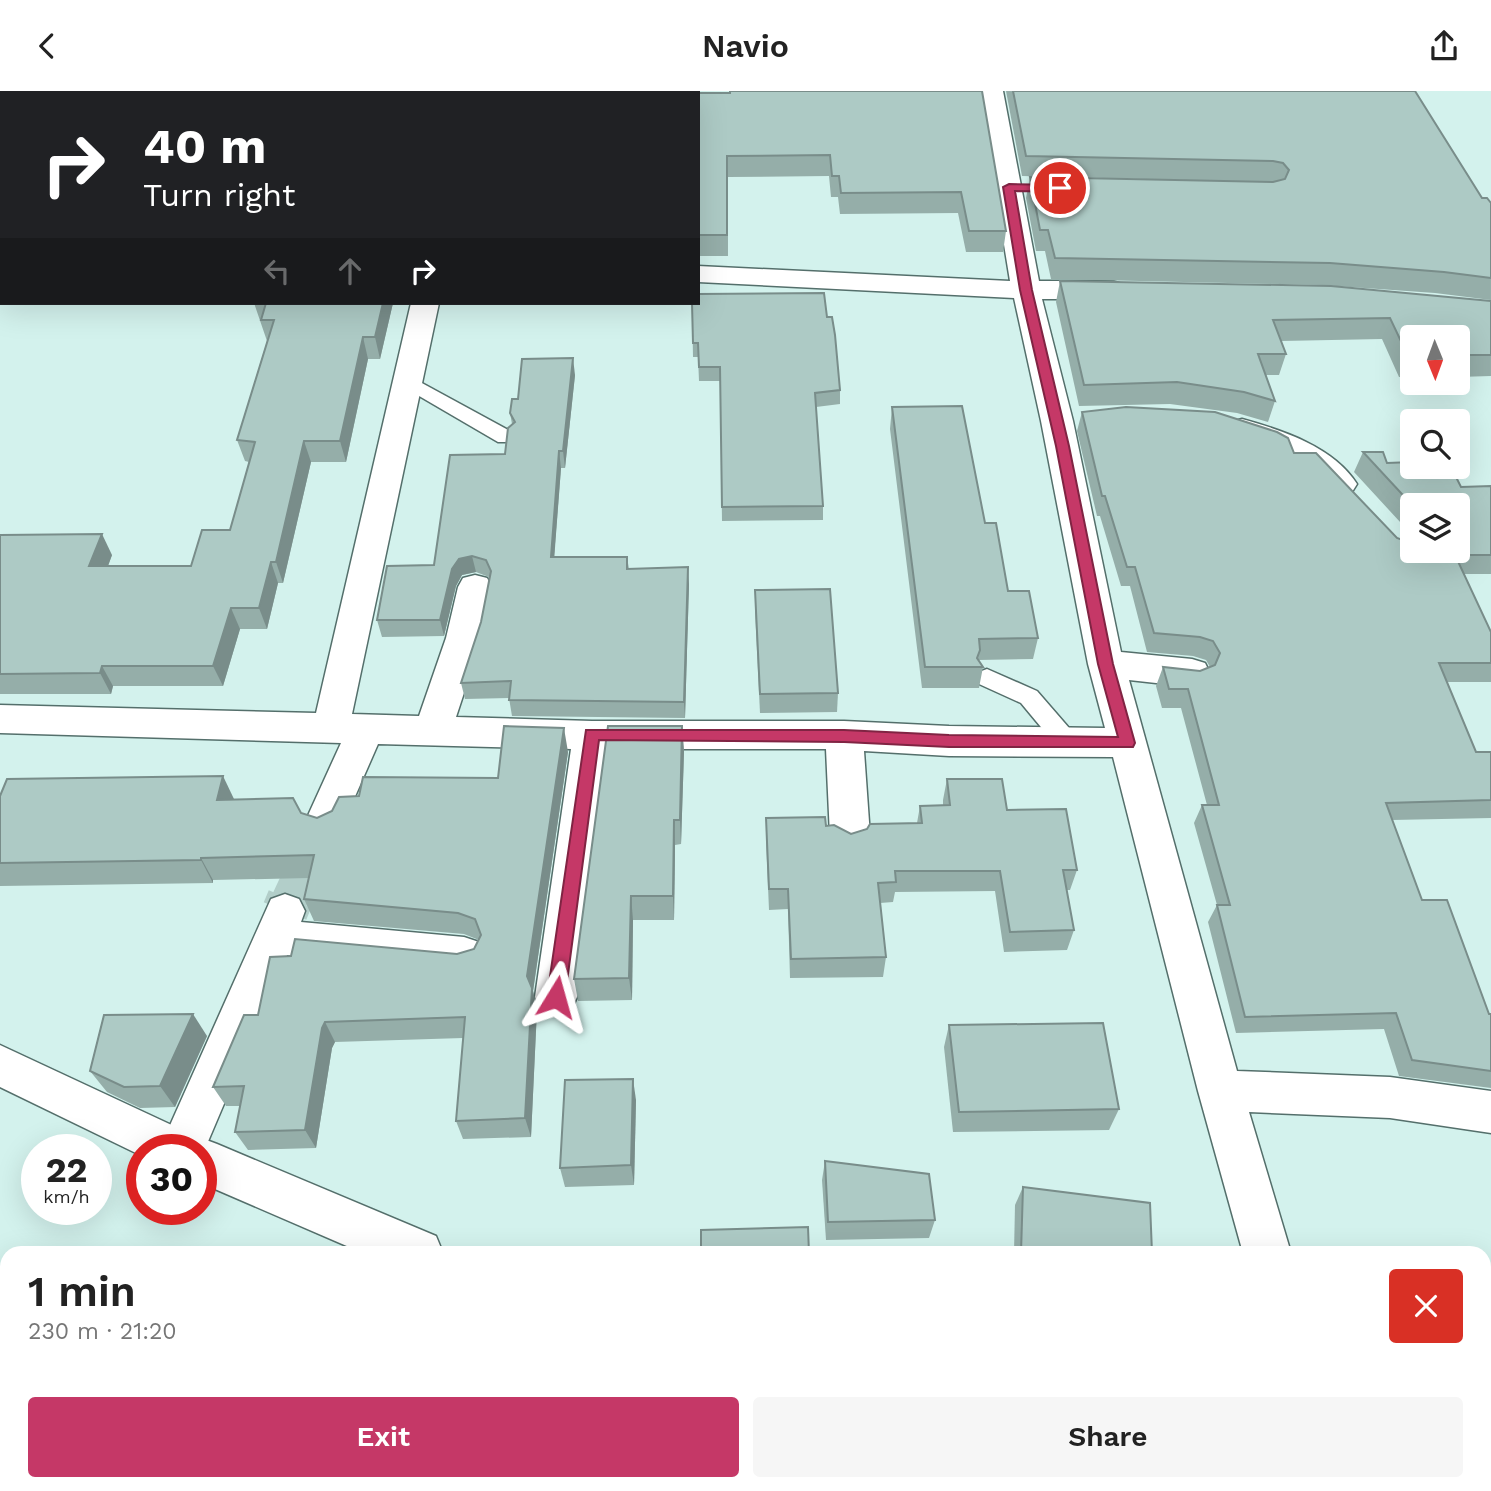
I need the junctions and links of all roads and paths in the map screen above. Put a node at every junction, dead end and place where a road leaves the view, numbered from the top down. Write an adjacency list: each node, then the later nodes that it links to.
1 (992, 91): 3 (street)
2 (700, 274): 3 (street)
3 (1026, 290): 4 (street); 11 (street)
4 (1143, 291)
5 (425, 305): 6 (street)
6 (409, 383): 8 (lane); 15 (street)
7 (1212, 419): 9 (street)
8 (505, 437)
9 (1365, 507)
10 (475, 587): 16 (street)
11 (1106, 664): 12 (street); 20 (street)
12 (1192, 673)
13 (987, 678): 19 (lane)
14 (0, 719): 15 (street)
15 (349, 728): 16 (street); 21 (street)
16 (433, 729): 17 (street)
17 (592, 734): 18 (street); 24 (street)
18 (844, 736): 19 (street); 22 (street)
19 (1068, 743): 20 (street)
20 (1128, 743): 26 (street)
21 (326, 822)
22 (850, 836)
23 (464, 955): 29 (street)
24 (556, 997)
25 (0, 1065): 28 (street)
26 (1220, 1091): 27 (street); 32 (street)
27 (1491, 1112)
28 (145, 1134)
29 (186, 1134)
30 (217, 1167): 31 (street)
31 (403, 1246)
32 (1265, 1246)

